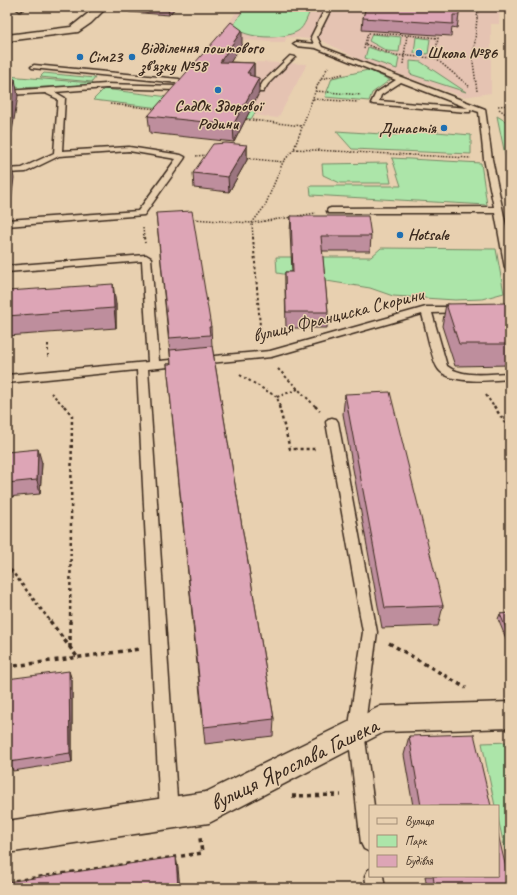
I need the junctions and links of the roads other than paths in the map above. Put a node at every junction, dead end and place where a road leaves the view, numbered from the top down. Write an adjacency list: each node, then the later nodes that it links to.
1 (102, 7): 3 (street)
2 (329, 7): 7 (lane)
3 (23, 37): 4 (street); 6 (street)
4 (7, 38)
5 (296, 44): 7 (lane)
6 (7, 46)
7 (318, 46): 10 (lane)
8 (292, 57): 14 (lane)
9 (34, 67): 11 (lane)
10 (400, 80): 16 (lane); 16 (lane)
11 (179, 81)
12 (175, 88): 13 (lane)
13 (46, 91): 15 (lane); 17 (lane)
14 (261, 91)
15 (7, 93)
16 (482, 111): 19 (lane)
17 (58, 154): 18 (lane); 21 (lane)
18 (7, 171)
19 (498, 210): 20 (lane); 22 (lane)
20 (331, 211)
21 (7, 223)
22 (510, 268)
23 (7, 269): 26 (lane)
24 (426, 310): 25 (lane, вулиця Франциска Скорини); 26 (lane, вулиця Франциска Скорини); 27 (lane)
25 (472, 310)
26 (148, 365): 28 (lane, вулиця Франциска Скорини); 32 (lane)
27 (510, 376)
28 (7, 379)
29 (332, 422): 31 (lane)
30 (510, 715): 31 (street, вулиця Ярослава Гашека)
31 (356, 732): 32 (street, вулиця Ярослава Гашека); 33 (lane)
32 (169, 814): 34 (street, вулиця Ярослава Гашека)
33 (369, 835)
34 (7, 837)
35 (374, 877): 36 (lane)
36 (376, 888)

